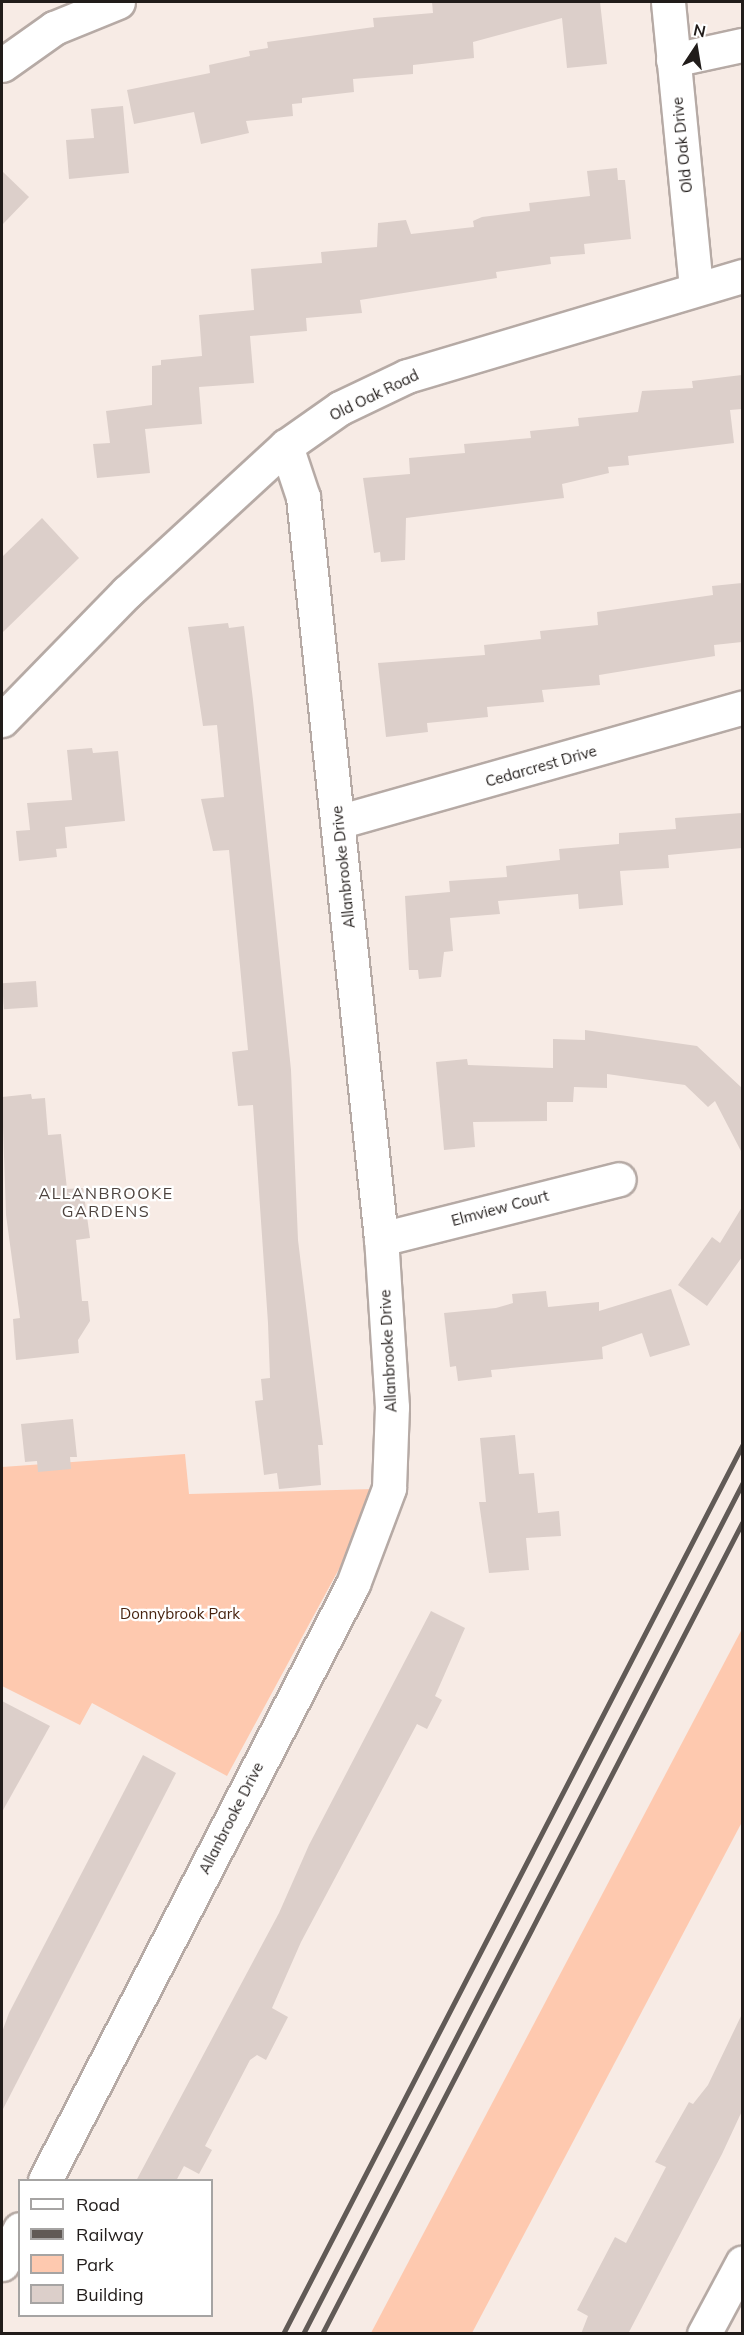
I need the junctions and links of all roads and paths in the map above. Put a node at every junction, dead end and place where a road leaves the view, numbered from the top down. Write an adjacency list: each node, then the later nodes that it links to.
1 (118, 2): 5 (street)
2 (668, 2): 4 (street, Old Oak Drive)
3 (742, 45): 4 (street)
4 (673, 60): 7 (street, Old Oak Drive)
5 (2, 65)
6 (742, 276): 7 (street, Old Oak Road)
7 (696, 288): 8 (street, Old Oak Road)
8 (286, 446): 10 (street, Old Oak Road); 11 (street, Allanbrooke Drive)
9 (742, 708): 11 (street, Cedarcrest Drive)
10 (2, 720)
11 (338, 822): 13 (street, Allanbrooke Drive)
12 (620, 1179): 13 (street, Elmview Court)
13 (381, 1239): 14 (street, Allanbrooke Drive)
14 (46, 2179)
15 (18, 2233): 17 (street)
16 (742, 2263): 18 (street)
17 (2, 2264)
18 (732, 2302): 19 (street)
19 (704, 2334)

